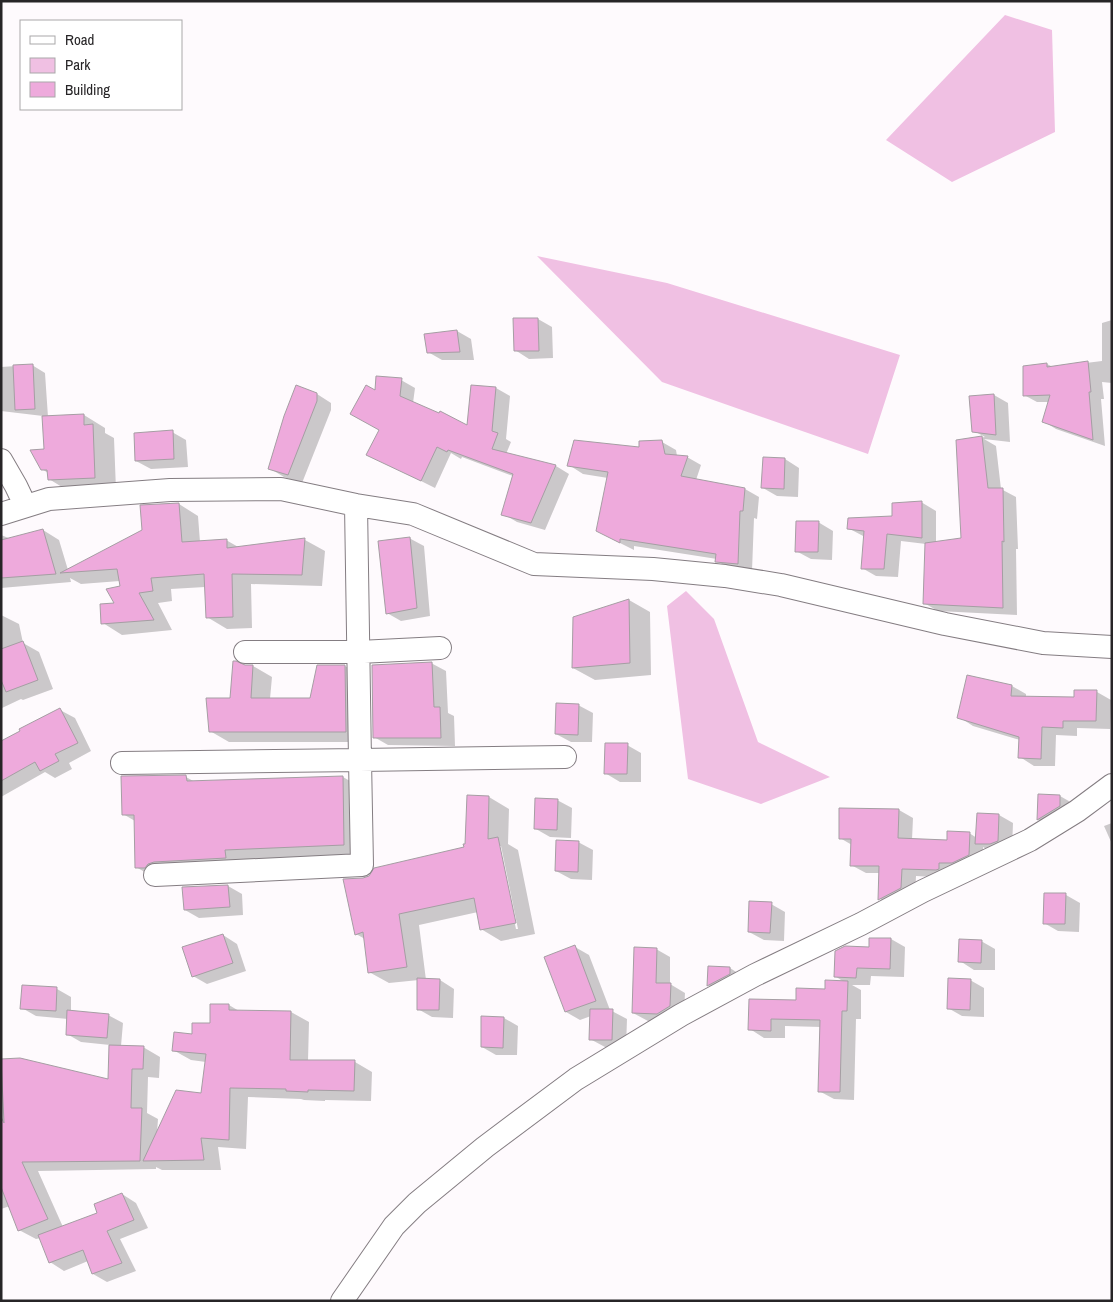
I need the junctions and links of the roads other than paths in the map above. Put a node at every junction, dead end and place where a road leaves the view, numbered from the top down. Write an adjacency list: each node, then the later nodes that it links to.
1 (1, 460): 2 (street)
2 (24, 505): 3 (street); 4 (street)
3 (356, 505): 5 (street); 8 (street)
4 (1, 514)
5 (1112, 647)
6 (440, 648): 8 (street)
7 (245, 652): 8 (street)
8 (359, 652): 10 (street)
9 (564, 756): 10 (street)
10 (360, 760): 11 (street); 13 (street)
11 (122, 763)
12 (1112, 785): 14 (street)
13 (155, 875)
14 (342, 1301)

